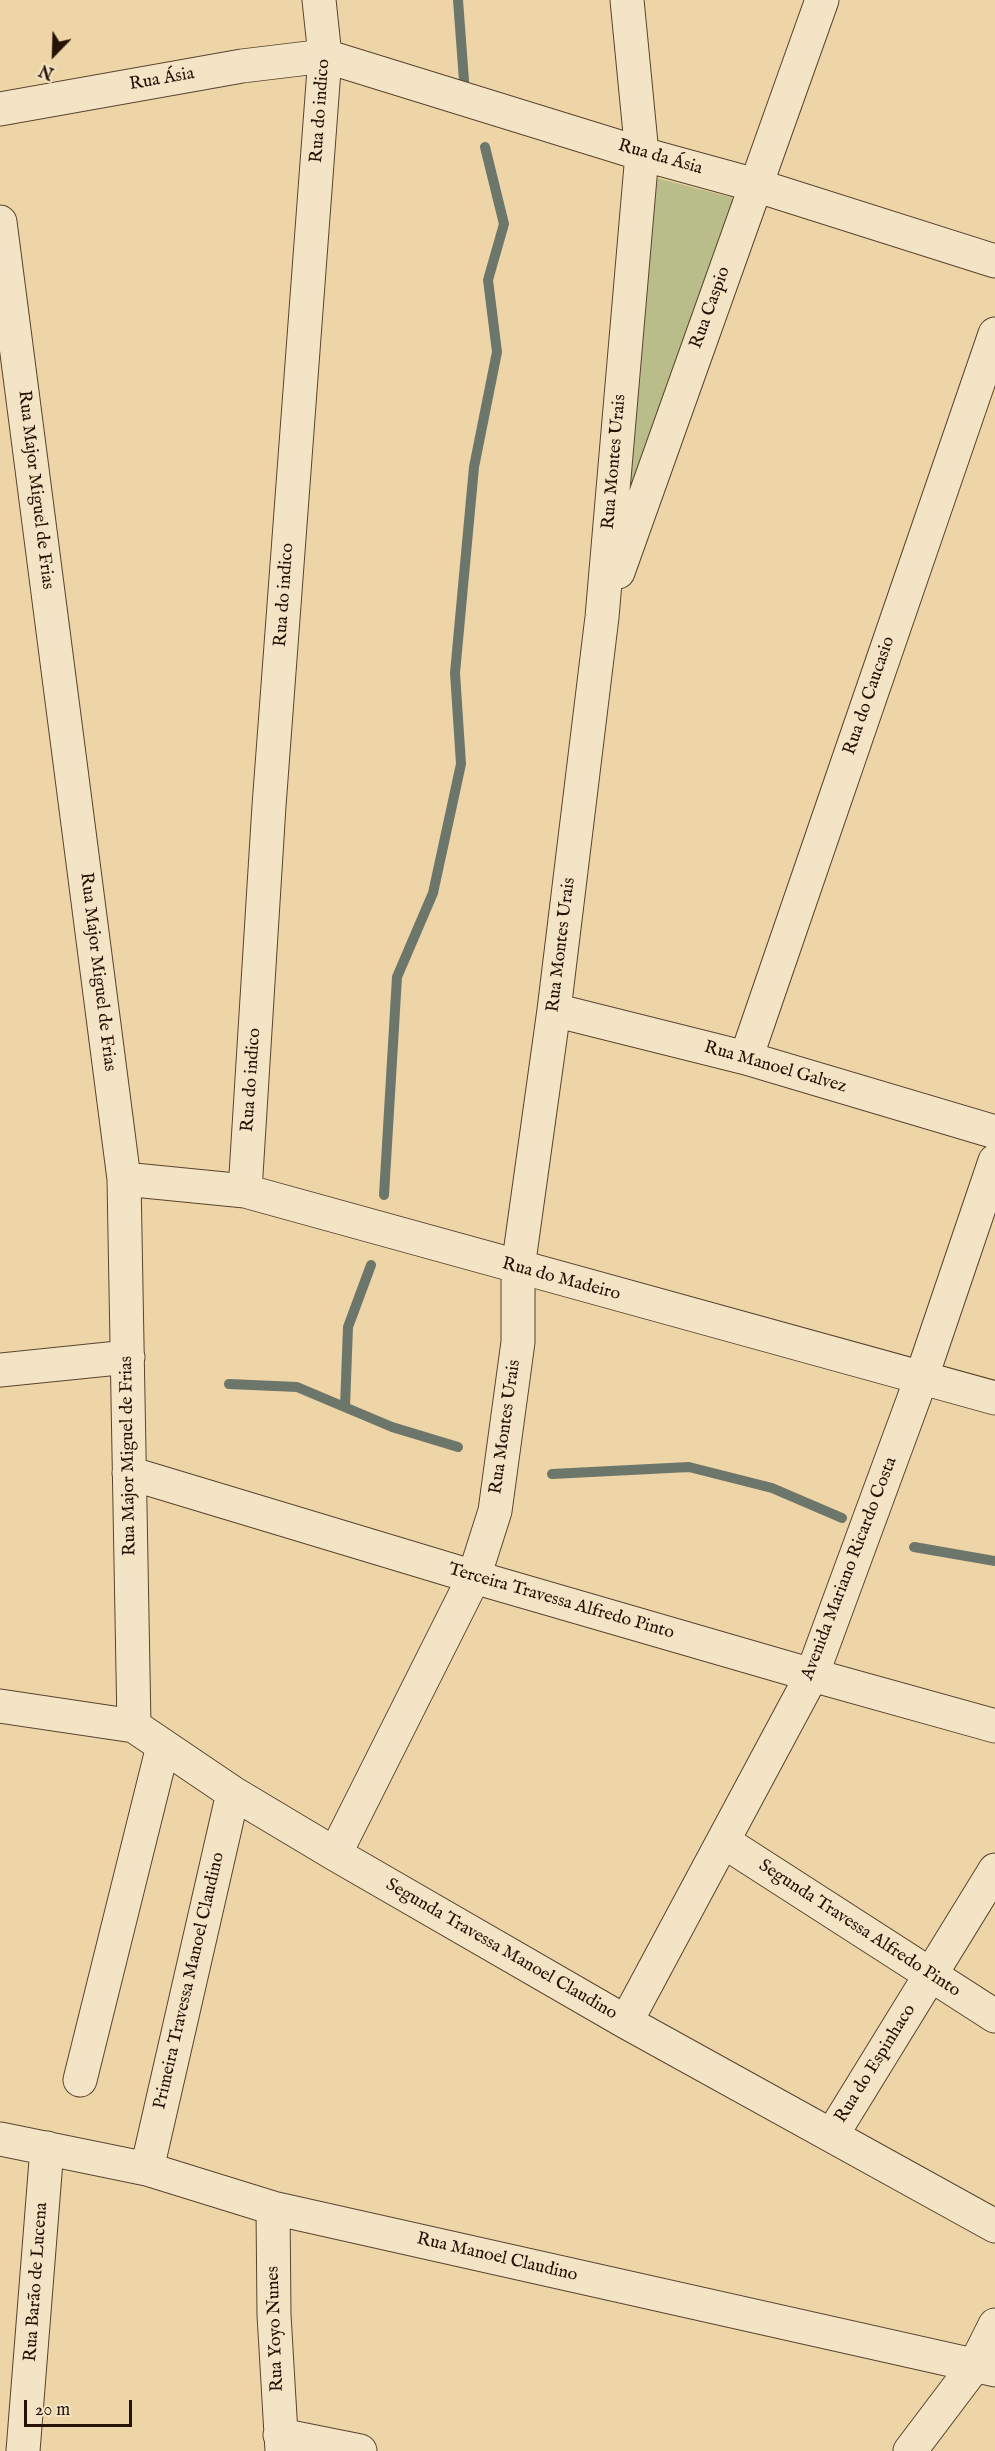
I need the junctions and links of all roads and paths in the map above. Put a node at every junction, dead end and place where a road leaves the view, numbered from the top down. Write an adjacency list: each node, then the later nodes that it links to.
1 (319, 0): 4 (street, Rua do indico)
2 (627, 0): 6 (street, Rua Montes Urais)
3 (822, 0): 7 (street, Rua Caspio)
4 (325, 56): 5 (street, Rua Ásia); 6 (street, Rua da Ásia); 17 (street, Rua do indico)
5 (0, 109)
6 (642, 154): 7 (street, Rua da Ásia); 11 (street, Rua Montes Urais)
7 (755, 185): 9 (street, Rua da Ásia); 11 (street, Rua Caspio)
8 (0, 222): 16 (street, Rua Major Miguel de Frias)
9 (995, 261)
10 (995, 334): 13 (street, Rua do Caucasio)
11 (602, 617): 12 (street, Rua Montes Urais)
12 (554, 1010): 13 (street, Rua Manoel Galvez); 18 (street, Rua Montes Urais)
13 (746, 1058): 14 (street, Rua Manoel Galvez)
14 (995, 1132)
15 (995, 1161): 21 (street, Avenida Mariano Ricardo Costa)
16 (124, 1179): 17 (street, Rua do Madeiro); 19 (street, Rua Major Miguel de Frias)
17 (245, 1191): 18 (street, Rua do Madeiro)
18 (518, 1268): 21 (street, Rua do Madeiro); 24 (street, Rua Montes Urais)
19 (128, 1357): 20 (street); 23 (street, Rua Major Miguel de Frias)
20 (0, 1370)
21 (921, 1379): 22 (street, Rua do Madeiro); 25 (street, Avenida Mariano Ricardo Costa)
22 (995, 1398)
23 (129, 1473): 24 (street, Terceira Travessa Alfredo Pinto); 27 (street, Rua Major Miguel de Frias)
24 (474, 1577): 25 (street, Terceira Travessa Alfredo Pinto); 32 (street, Rua Montes Urais)
25 (812, 1675): 28 (street, Terceira Travessa Alfredo Pinto); 31 (street, Avenida Mariano Ricardo Costa)
26 (0, 1706): 27 (street, Segunda Travessa Manoel Claudino)
27 (134, 1726): 29 (street, Segunda Travessa Manoel Claudino)
28 (995, 1726)
29 (163, 1746): 30 (street, Segunda Travessa Manoel Claudino); 37 (street)
30 (233, 1793): 32 (street, Segunda Travessa Manoel Claudino); 41 (street, Primeira Travessa Manoel Claudino)
31 (723, 1841): 34 (street, Segunda Travessa Alfredo Pinto); 36 (street, Avenida Mariano Ricardo Costa)
32 (335, 1854): 36 (street, Segunda Travessa Manoel Claudino)
33 (995, 1870): 34 (street, Rua do Espinhaco)
34 (930, 1976): 35 (street, Segunda Travessa Alfredo Pinto); 38 (street, Rua do Espinhaco)
35 (995, 2016)
36 (626, 2022): 38 (street, Segunda Travessa Manoel Claudino)
37 (80, 2080)
38 (832, 2135): 43 (street, Segunda Travessa Manoel Claudino)
39 (0, 2139): 40 (street, Rua Manoel Claudino)
40 (47, 2148): 41 (street, Rua Manoel Claudino); 47 (street, Rua Barão de Lucena)
41 (147, 2169): 42 (street, Rua Manoel Claudino)
42 (273, 2208): 45 (street, Rua Manoel Claudino); 46 (street, Rua Yoyo Nunes)
43 (995, 2226)
44 (995, 2325): 45 (street)
45 (985, 2367): 49 (street)
46 (281, 2443): 48 (street)
47 (24, 2451)
48 (360, 2451)
49 (910, 2451)

